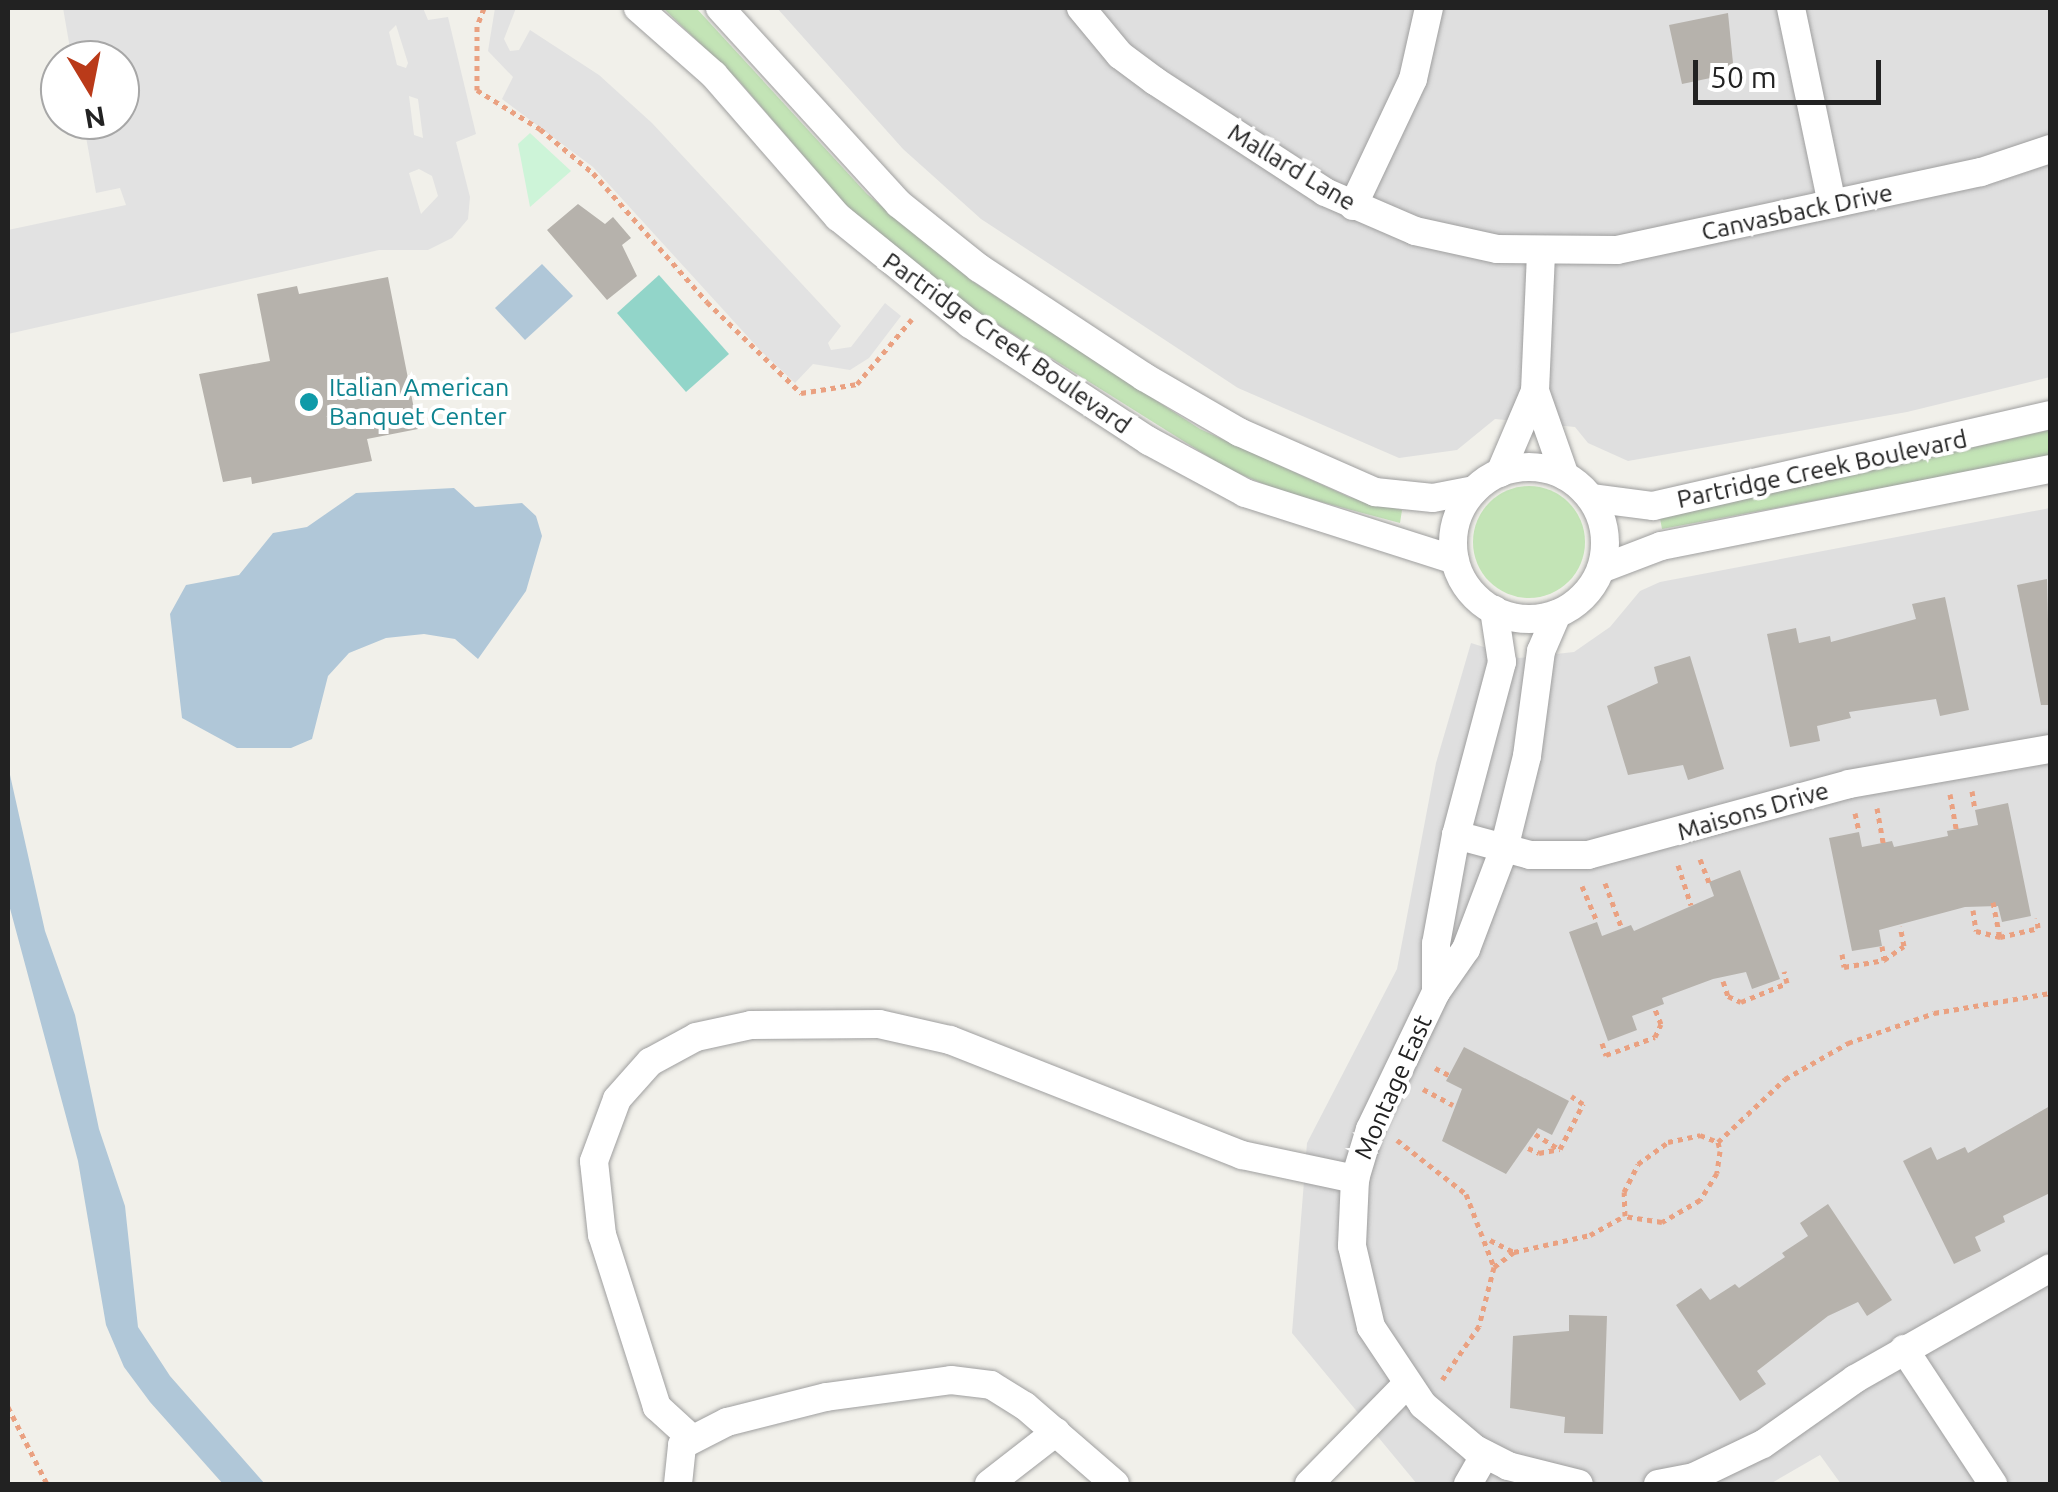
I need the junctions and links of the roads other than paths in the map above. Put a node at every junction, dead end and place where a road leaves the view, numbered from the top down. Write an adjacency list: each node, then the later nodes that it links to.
1 (638, 8): 17 (street, Partridge Creek Boulevard)
2 (720, 8): 15 (street, Partridge Creek Boulevard)
3 (1081, 8): 8 (street, Mallard Lane)
4 (1429, 8): 8 (street)
5 (1791, 8): 7 (street)
6 (2050, 149): 7 (street, Canvasback Drive)
7 (1832, 204): 9 (street, Canvasback Drive)
8 (1353, 206): 9 (street, Mallard Lane)
9 (1540, 254): 10 (street)
10 (1535, 391): 13 (street); 14 (street)
11 (2050, 415): 16 (street, Partridge Creek Boulevard)
12 (2050, 469): 18 (street, Partridge Creek Boulevard)
13 (1500, 473): 14 (street); 15 (street)
14 (1565, 476): 16 (street)
15 (1474, 490): 17 (street)
16 (1591, 498): 18 (street)
17 (1455, 560): 19 (street)
18 (1601, 569): 20 (street)
19 (1494, 610): 20 (street); 22 (street, Montage East)
20 (1556, 614): 23 (street, Montage East)
21 (2050, 749): 23 (street, Maisons Drive)
22 (1456, 836): 23 (street, Maisons Drive); 24 (street, Montage East)
23 (1504, 850): 24 (street, Montage East)
24 (1436, 992): 25 (street, Montage East)
25 (1355, 1180): 28 (street, Montage East); 30 (street)
26 (2050, 1268): 27 (street)
27 (1904, 1349): 32 (street); 40 (street)
28 (1406, 1385): 31 (street, Montage East); 36 (street)
29 (1056, 1432): 30 (street); 34 (street); 35 (street)
30 (690, 1437): 33 (street)
31 (1486, 1454): 37 (street); 38 (street, Montage East)
32 (1695, 1481): 39 (street)
33 (678, 1484)
34 (989, 1484)
35 (1116, 1484)
36 (1309, 1484)
37 (1468, 1484)
38 (1579, 1484)
39 (1658, 1484)
40 (1993, 1484)

